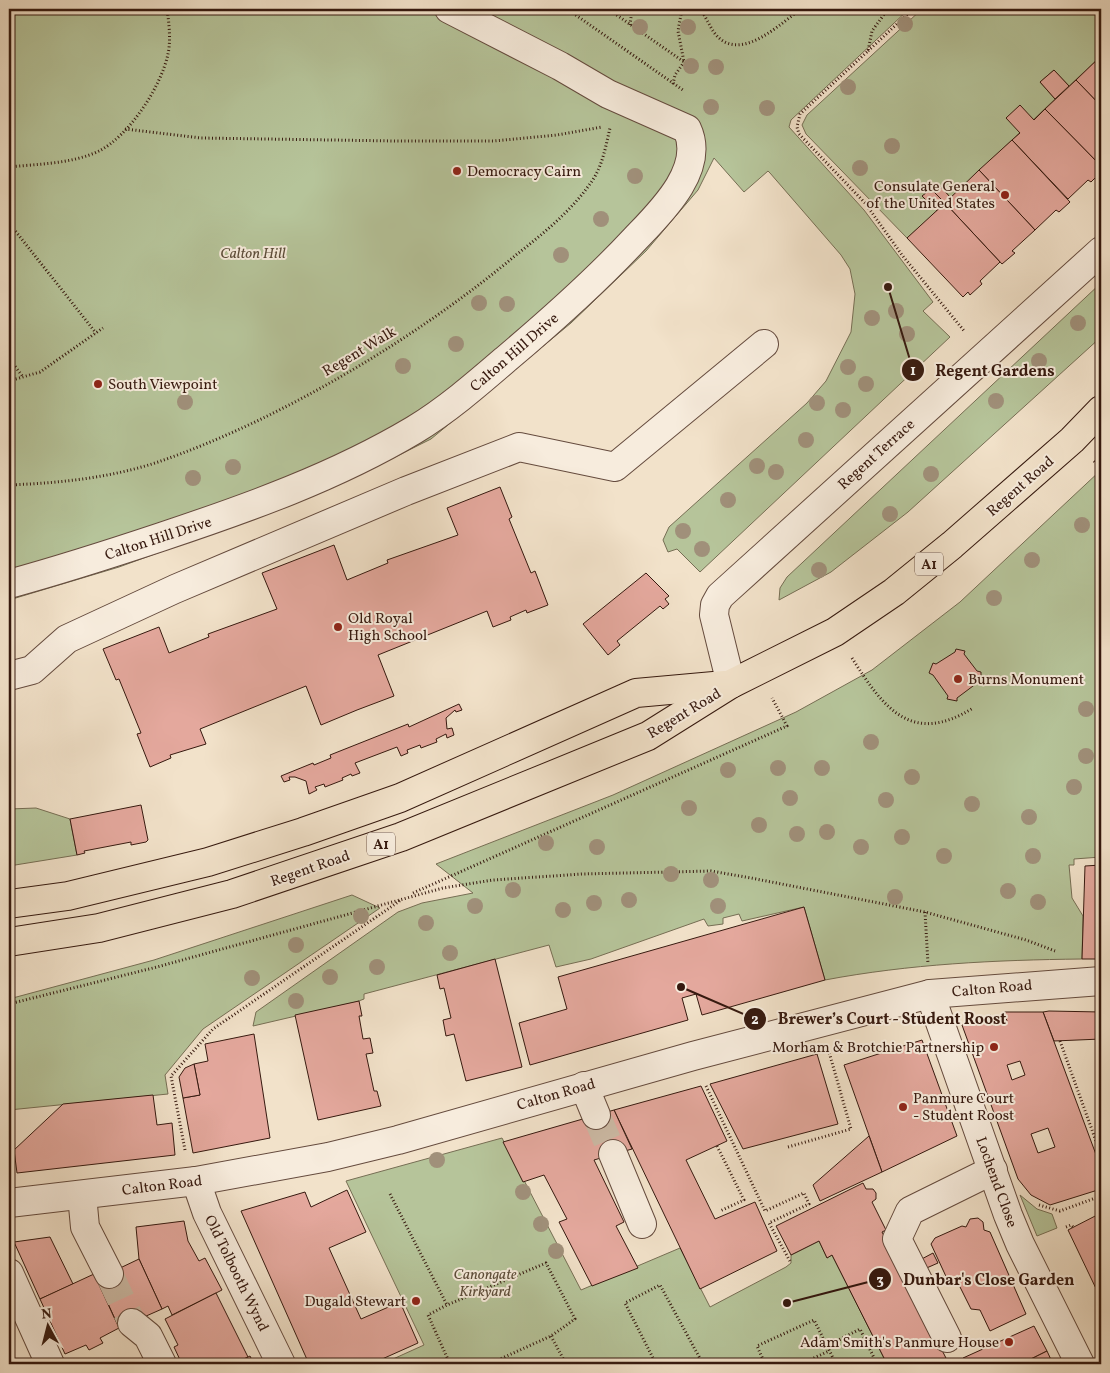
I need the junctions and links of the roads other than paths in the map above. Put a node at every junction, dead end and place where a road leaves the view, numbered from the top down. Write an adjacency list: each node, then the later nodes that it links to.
1 (449, 9): 5 (street, Calton Hill Drive)
2 (1101, 251): 7 (street, Regent Terrace)
3 (764, 344): 6 (street)
4 (1101, 410): 7 (main road, Regent Road / A1)
5 (9, 584)
6 (9, 676)
7 (731, 684): 8 (main road, Regent Road / A1); 9 (main road, Regent Road / A1)
8 (9, 904)
9 (9, 942)
10 (1101, 981): 11 (street, Calton Road)
11 (930, 994): 12 (street, Calton Road); 15 (street, Lochend Close)
12 (584, 1086): 13 (street); 16 (street, Calton Road)
13 (596, 1115)
14 (613, 1154): 19 (street)
15 (993, 1170): 23 (street); 27 (street, Lochend Close)
16 (196, 1181): 17 (street, Calton Road); 26 (street, Old Tolbooth Wynd)
17 (82, 1195): 18 (street, Calton Road); 21 (street)
18 (9, 1203)
19 (642, 1224)
20 (9, 1273): 24 (street)
21 (109, 1274)
22 (132, 1323): 25 (street)
23 (946, 1338)
24 (50, 1364)
25 (162, 1364)
26 (281, 1364)
27 (1080, 1364)

